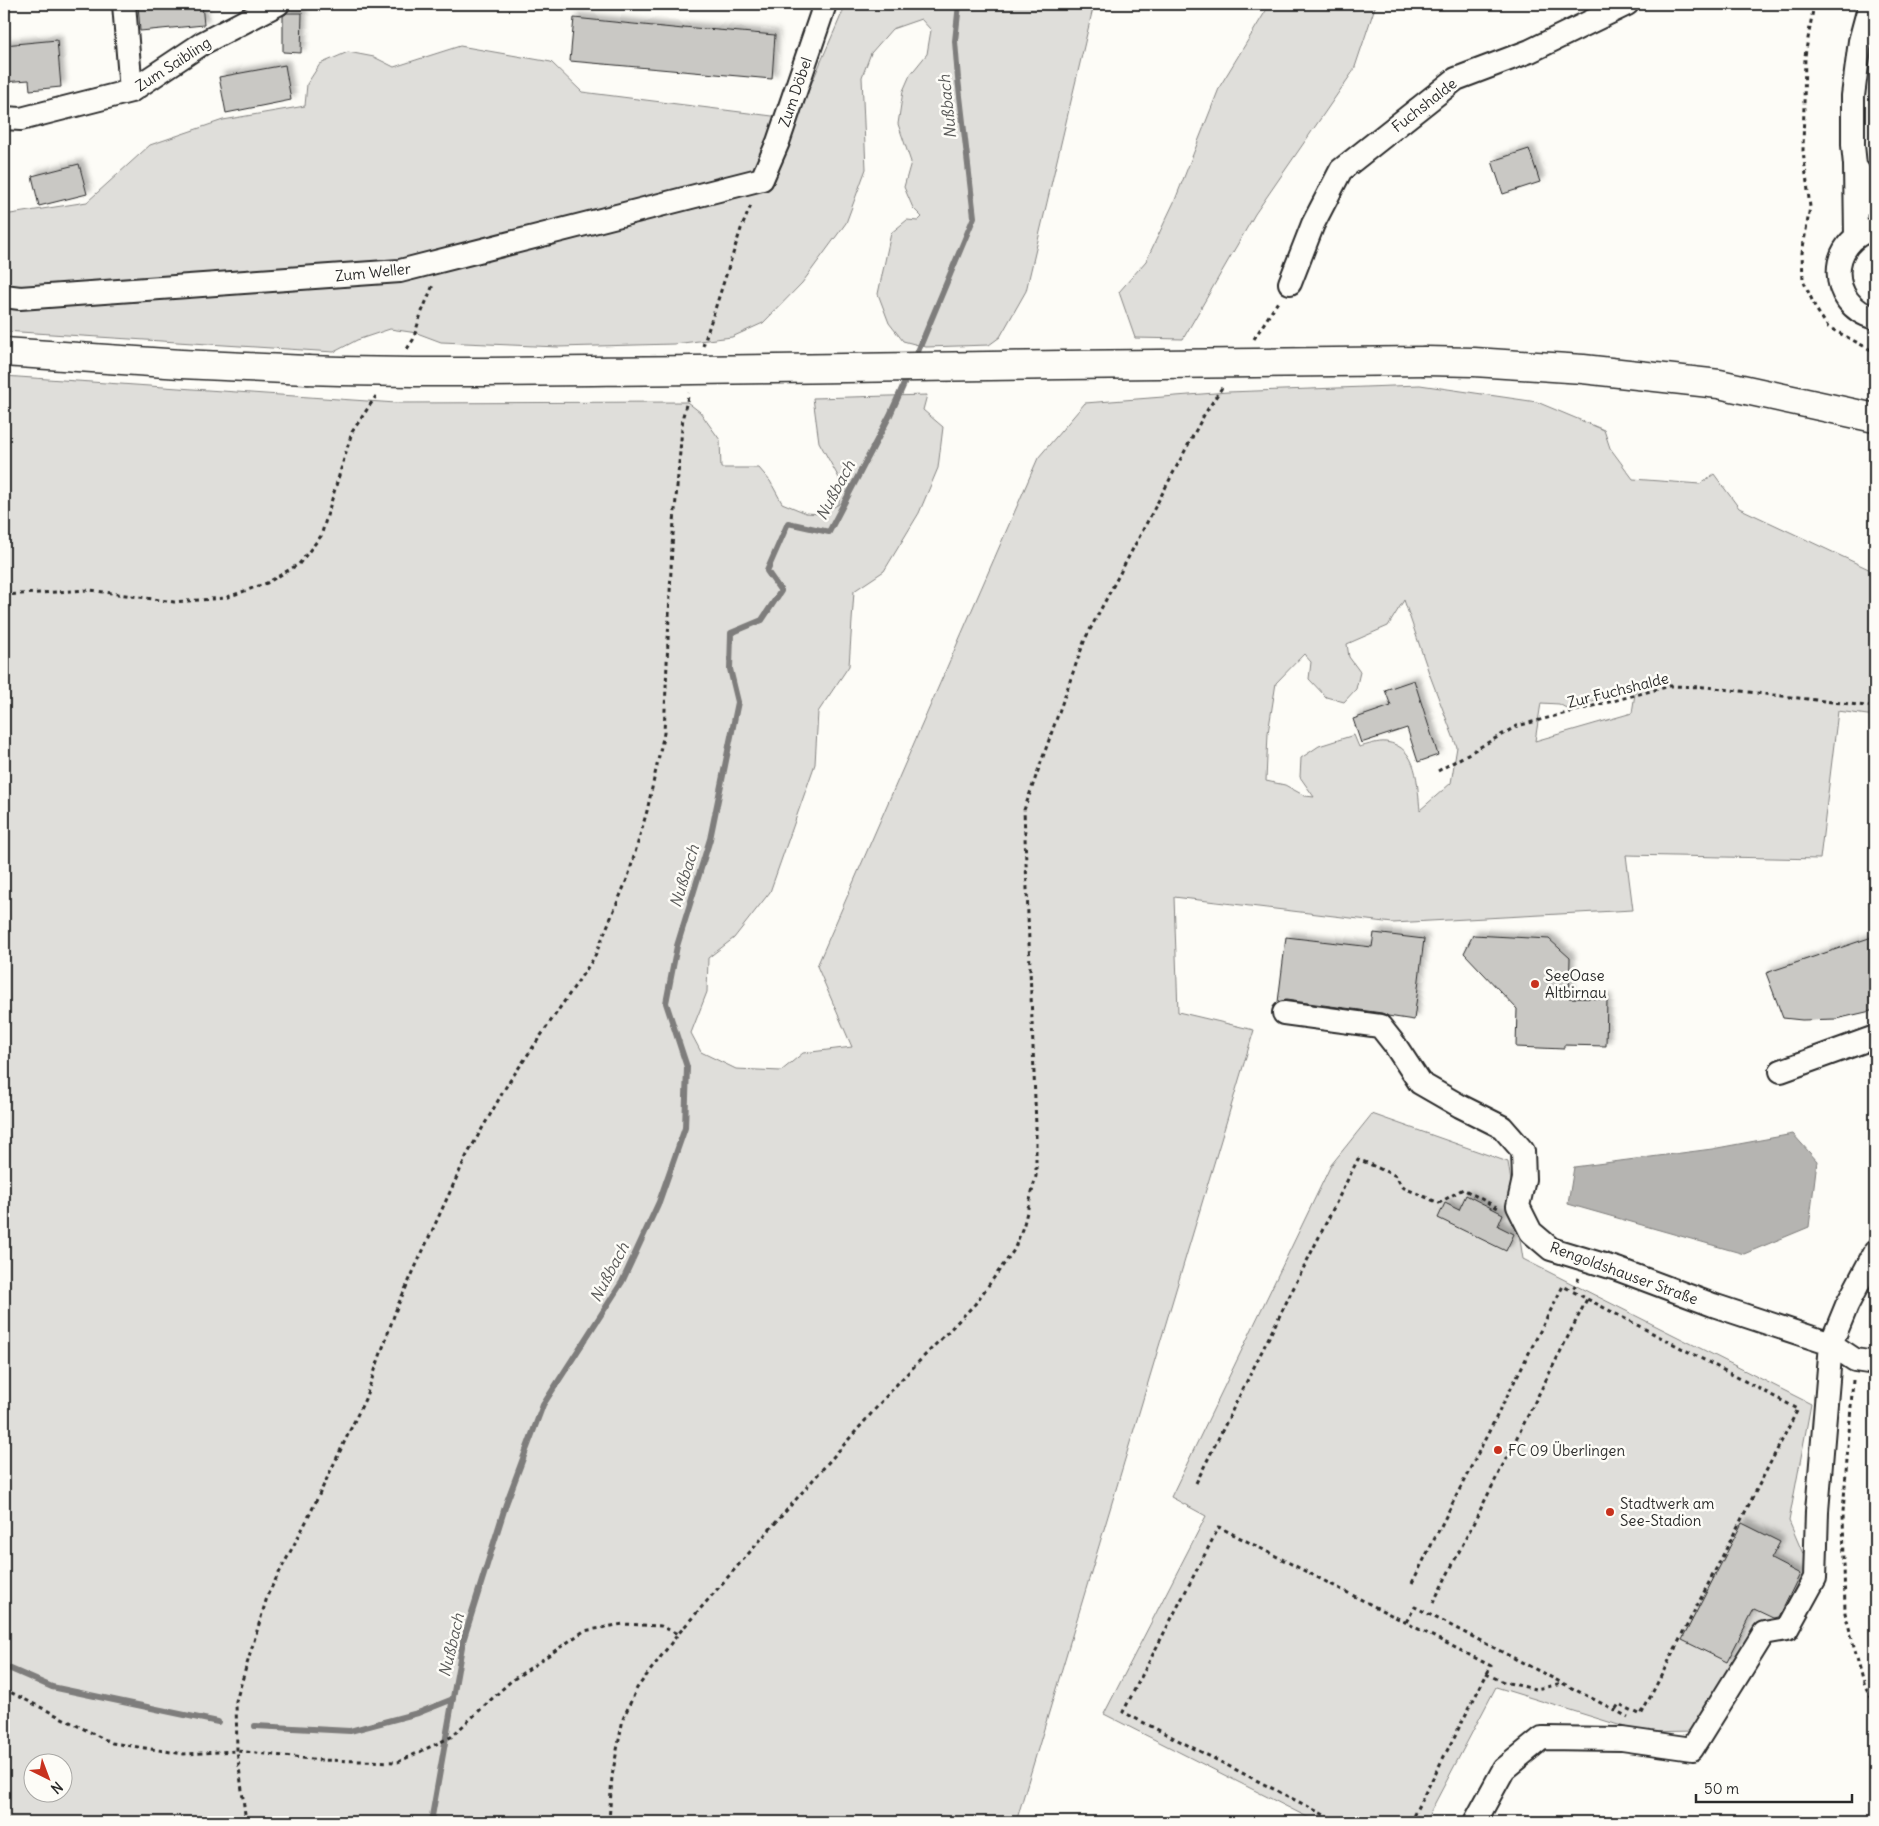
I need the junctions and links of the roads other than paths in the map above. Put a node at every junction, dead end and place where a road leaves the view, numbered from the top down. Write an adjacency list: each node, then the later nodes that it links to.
1 (124, 4): 6 (street)
2 (278, 4): 6 (street, Zum Saibling)
3 (826, 4): 9 (street, Zum Döbel)
4 (1627, 4): 12 (street, Fuchshalde)
5 (1870, 4): 8 (street)
6 (131, 92): 7 (street, Zum Saibling)
7 (4, 118)
8 (1855, 165): 10 (street); 11 (street)
9 (762, 180): 13 (street, Zum Weller)
10 (1875, 207)
11 (1866, 233): 14 (street)
12 (1290, 283)
13 (4, 296)
14 (1875, 318)
15 (4, 352): 16 (main road, bridge)
16 (1875, 418)
17 (1284, 1013): 21 (street, Rengoldshauser Straße)
18 (1875, 1037): 19 (street)
19 (1781, 1071)
20 (1875, 1252): 21 (street)
21 (1832, 1344): 22 (street, Rengoldshauser Straße); 23 (street)
22 (1875, 1363)
23 (1475, 1822)

